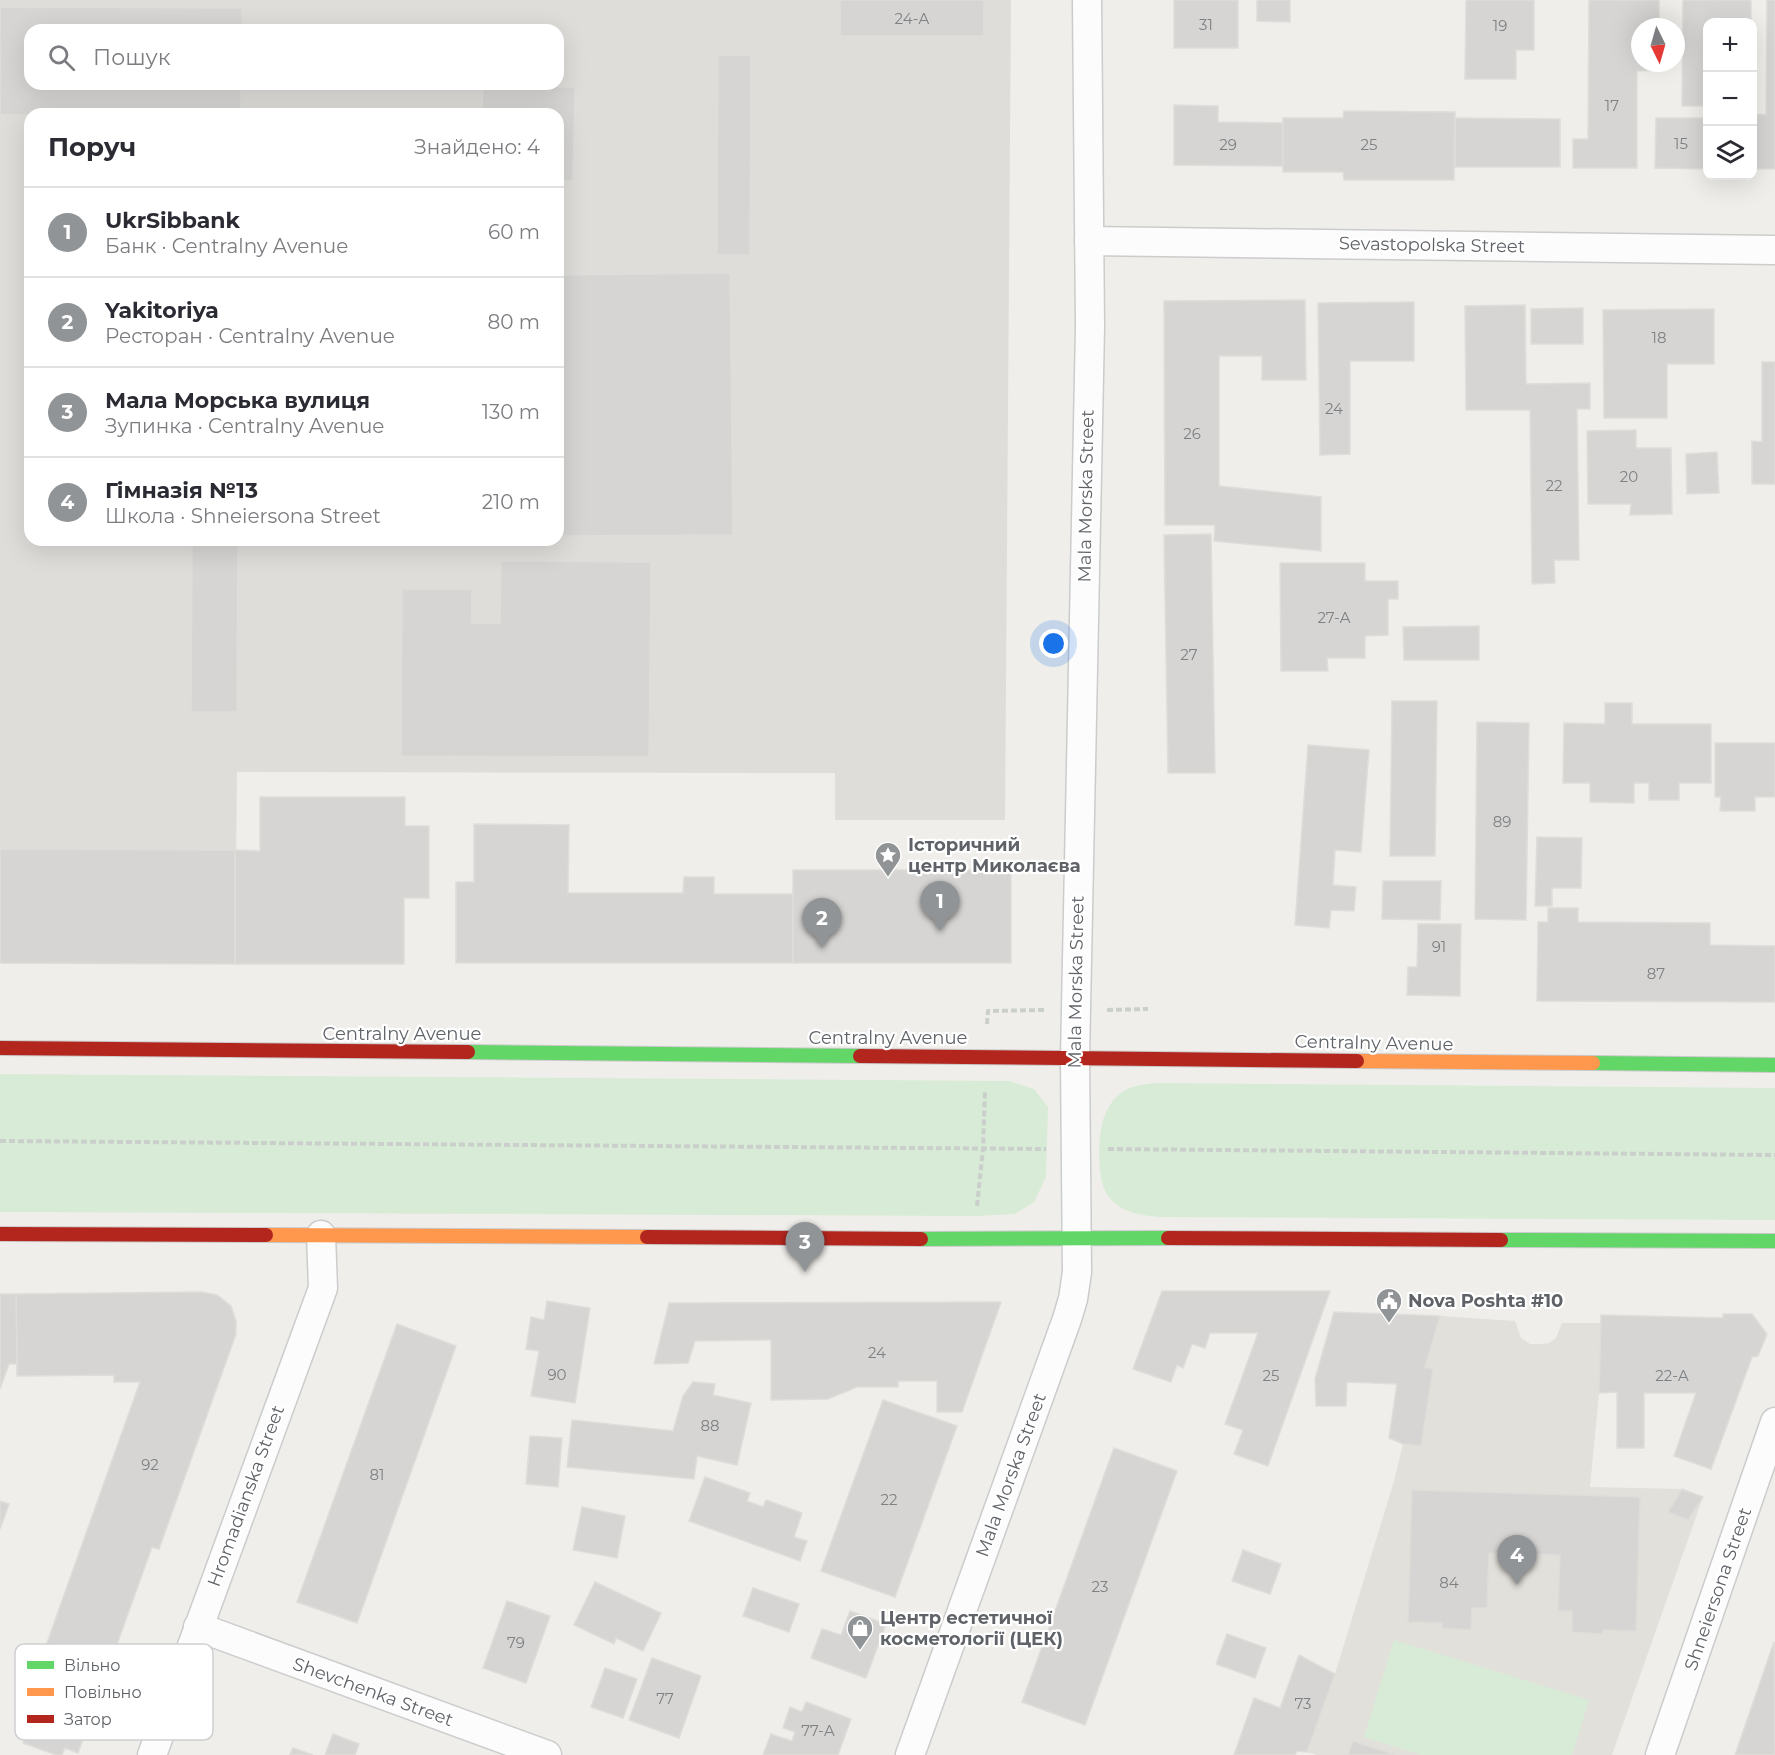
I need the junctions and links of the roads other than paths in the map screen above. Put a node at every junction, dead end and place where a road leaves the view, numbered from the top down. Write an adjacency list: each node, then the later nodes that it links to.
1 (1088, 0): 2 (street, Mala Morska Street)
2 (1089, 241): 3 (street, Sevastopolska Street); 5 (street, Mala Morska Street)
3 (1775, 250)
4 (0, 1048): 5 (main road, Centralny Avenue)
5 (1075, 1058): 6 (main road, Centralny Avenue); 9 (street, Mala Morska Street)
6 (1775, 1065)
7 (0, 1234): 8 (main road)
8 (321, 1235): 9 (main road); 12 (street, Hromadianska Street)
9 (1077, 1238): 10 (main road); 17 (street, Mala Morska Street)
10 (1775, 1240)
11 (1775, 1422): 18 (street, Shneiersona Street)
12 (198, 1627): 13 (street, Hromadianska Street); 16 (street, Shevchenka Street)
13 (192, 1644)
14 (157, 1740): 15 (street, Hromadianska Street)
15 (152, 1755)
16 (548, 1755)
17 (910, 1755)
18 (1660, 1755)

